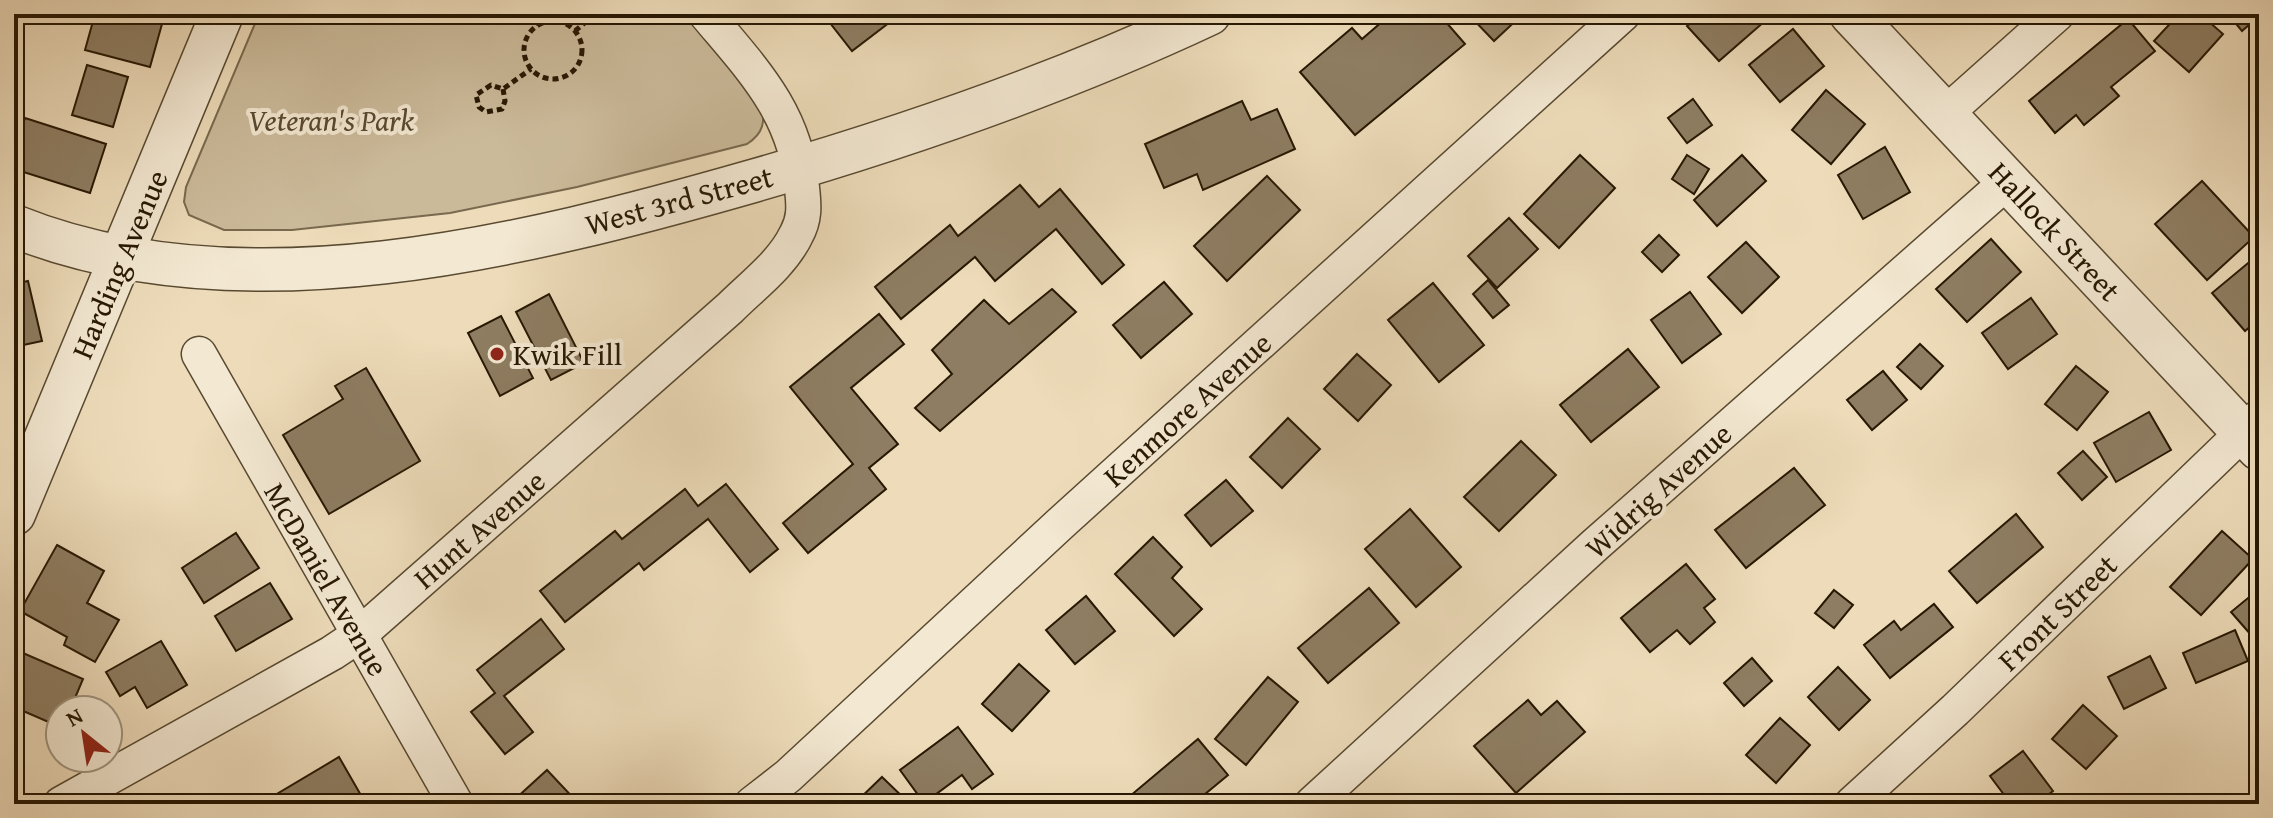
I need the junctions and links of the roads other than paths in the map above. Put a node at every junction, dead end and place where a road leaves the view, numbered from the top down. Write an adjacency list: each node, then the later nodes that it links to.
1 (222, 14): 11 (street, Harding Avenue)
2 (706, 14): 8 (street, Hunt Avenue)
3 (1209, 14): 8 (street, West 3rd Street)
4 (1623, 14): 18 (street, Kenmore Avenue)
5 (1851, 14): 7 (street, Hallock Street)
6 (2057, 14): 7 (street)
7 (1945, 114): 9 (street, Hallock Street)
8 (801, 167): 11 (street, West 3rd Street); 15 (street, Hunt Avenue)
9 (2008, 181): 13 (street, Hallock Street); 19 (street, Widrig Avenue)
10 (14, 226): 11 (street)
11 (123, 258): 14 (street, Harding Avenue)
12 (199, 354): 15 (street, McDaniel Avenue)
13 (2254, 433): 20 (street, Front Street)
14 (14, 514)
15 (359, 635): 16 (street, Hunt Avenue); 17 (street, McDaniel Avenue)
16 (61, 804)
17 (456, 804)
18 (752, 804)
19 (1312, 804)
20 (1852, 804)

